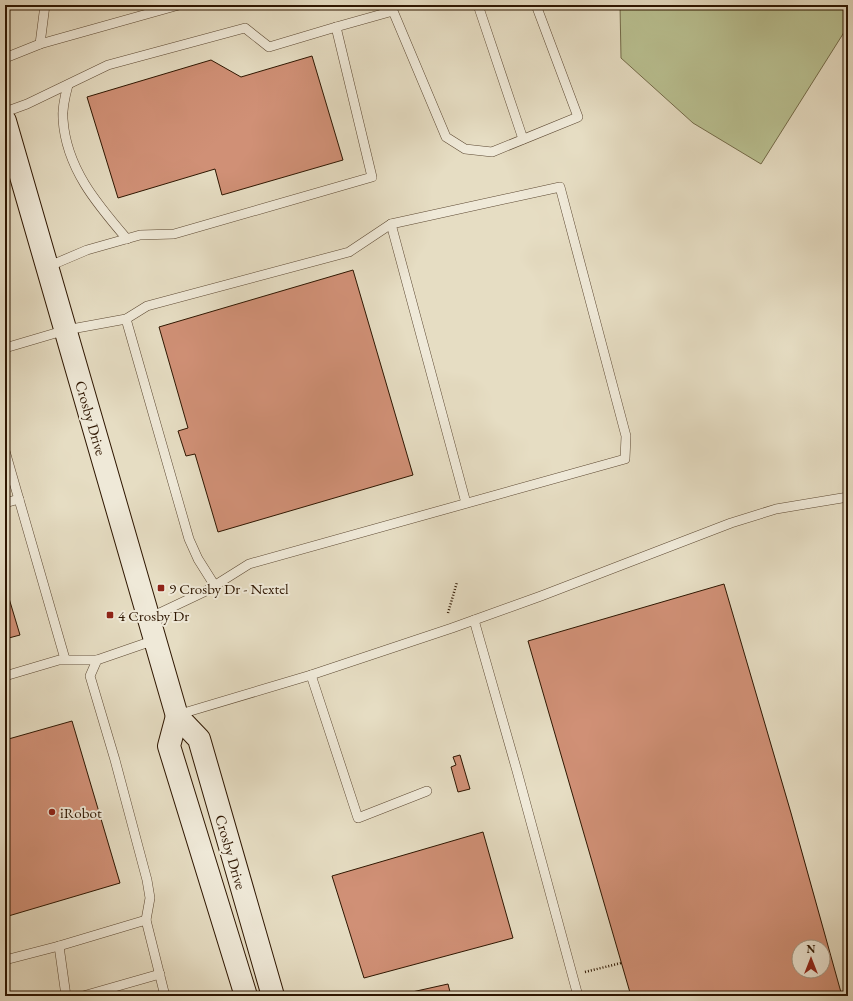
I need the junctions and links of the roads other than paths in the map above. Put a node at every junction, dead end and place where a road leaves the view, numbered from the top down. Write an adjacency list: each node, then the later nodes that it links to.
1 (45, 5): 6 (lane)
2 (179, 5): 6 (lane)
3 (478, 5): 11 (lane)
4 (536, 5): 11 (lane)
5 (336, 27): 8 (lane); 11 (lane); 13 (lane)
6 (40, 44): 7 (lane)
7 (5, 58)
8 (68, 85): 9 (lane); 13 (lane)
9 (5, 112)
10 (5, 121): 14 (main road, Crosby Drive)
11 (523, 139)
12 (391, 224): 15 (lane); 22 (lane); 22 (lane)
13 (127, 239): 14 (lane)
14 (47, 267): 16 (main road, Crosby Drive)
15 (126, 319): 16 (lane); 23 (lane)
16 (66, 330): 17 (lane); 24 (main road, Crosby Drive)
17 (5, 348)
18 (5, 451): 20 (lane)
19 (848, 497): 25 (lane)
20 (19, 500): 21 (lane); 27 (lane)
21 (5, 503)
22 (466, 503): 23 (lane)
23 (215, 586): 24 (lane)
24 (149, 618): 26 (main road, Crosby Drive)
25 (474, 620): 29 (lane); 43 (lane)
26 (155, 640): 28 (lane); 31 (main road, Crosby Drive)
27 (64, 659): 28 (lane); 30 (lane)
28 (97, 660): 33 (lane)
29 (311, 675): 31 (lane); 32 (lane)
30 (5, 676)
31 (177, 716): 41 (main road, Crosby Drive); 42 (main road, Crosby Drive)
32 (427, 792)
33 (146, 920): 34 (lane); 36 (lane)
34 (59, 946): 35 (lane); 38 (lane)
35 (5, 960)
36 (160, 974): 37 (lane); 40 (lane)
37 (97, 994): 39 (lane)
38 (66, 996)
39 (83, 996)
40 (165, 996)
41 (246, 996)
42 (273, 996)
43 (578, 996)

